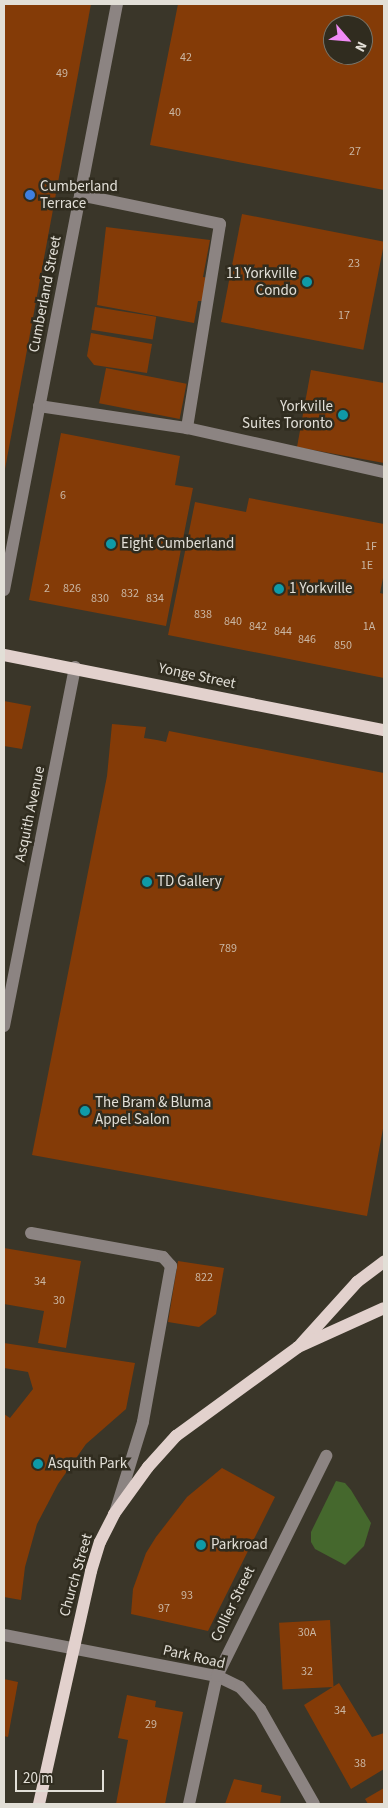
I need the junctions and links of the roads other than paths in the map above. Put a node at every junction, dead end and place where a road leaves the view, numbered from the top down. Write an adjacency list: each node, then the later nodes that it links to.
1 (117, 4): 2 (street, Cumberland Street)
2 (80, 196): 3 (street, Cumberland Street); 4 (street)
3 (39, 406): 4 (street); 6 (street, Cumberland Street)
4 (187, 428): 5 (street)
5 (384, 472)
6 (4, 590)
7 (4, 654): 8 (main road, Yonge Street)
8 (75, 667): 9 (main road, Yonge Street); 10 (street, Asquith Avenue)
9 (384, 730)
10 (4, 1026)
11 (31, 1233): 16 (street)
12 (384, 1262): 14 (main road, Church Street)
13 (384, 1308): 14 (main road, Church Street)
14 (298, 1347): 16 (main road, Church Street)
15 (326, 1456): 19 (street, Collier Street)
16 (114, 1514): 18 (main road, Church Street)
17 (4, 1635): 18 (street, Park Road)
18 (72, 1649): 19 (street, Park Road); 20 (main road, Church Street)
19 (217, 1676): 21 (street, Collier Street); 22 (street, Park Road)
20 (39, 1804)
21 (189, 1804)
22 (314, 1804)

